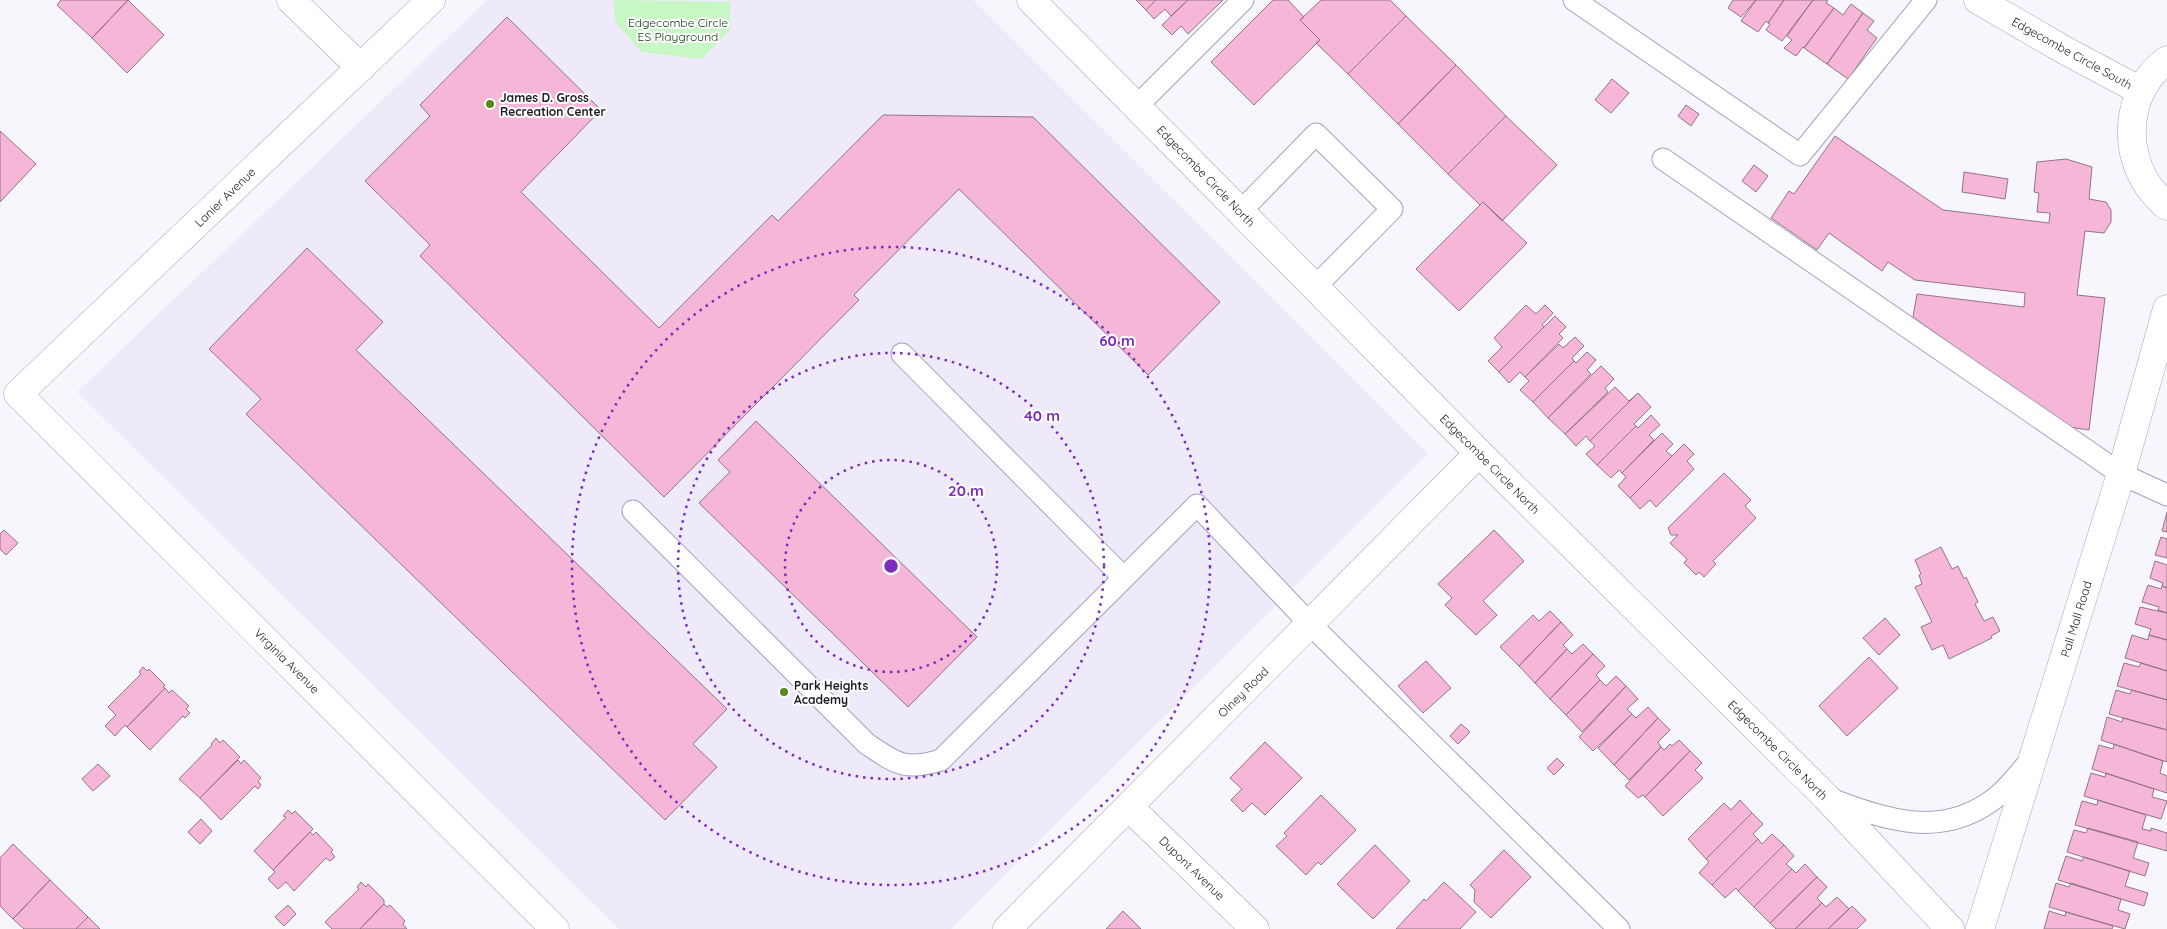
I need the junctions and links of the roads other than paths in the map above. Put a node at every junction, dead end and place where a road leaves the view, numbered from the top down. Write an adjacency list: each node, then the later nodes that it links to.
1 (291, 0): 9 (street)
2 (431, 0): 9 (street, Lanier Avenue)
3 (1031, 0): 11 (street, Edgecombe Circle North)
4 (1243, 0): 11 (lane)
5 (1574, 0): 6 (lane)
6 (1926, 0)
7 (1978, 0): 10 (street, Edgecombe Circle South)
8 (2167, 60): 10 (street)
9 (361, 68): 18 (street, Lanier Avenue)
10 (2141, 91): 13 (street)
11 (1137, 106): 14 (street, Edgecombe Circle North)
12 (1663, 159): 20 (lane)
13 (2167, 206)
14 (1241, 211): 15 (street, Edgecombe Circle North); 15 (lane)
15 (1315, 287): 19 (street, Edgecombe Circle North)
16 (2167, 308): 20 (street, Pall Mall Road)
17 (902, 354): 23 (lane)
18 (18, 394): 28 (street, Virginia Avenue)
19 (1478, 453): 24 (street, Olney Road); 26 (street, Edgecombe Circle North)
20 (2121, 474): 21 (lane); 25 (street, Pall Mall Road)
21 (2167, 495)
22 (633, 511): 23 (lane)
23 (1124, 578): 24 (lane)
24 (1310, 624): 27 (street, Olney Road); 31 (lane)
25 (2034, 757): 26 (lane); 33 (street, Pall Mall Road)
26 (1826, 797): 32 (street, Edgecombe Circle North)
27 (1129, 807): 29 (street, Olney Road); 30 (street, Dupont Avenue)
28 (555, 929)
29 (1007, 929)
30 (1255, 929)
31 (1619, 929)
32 (1950, 929)
33 (1980, 929)

